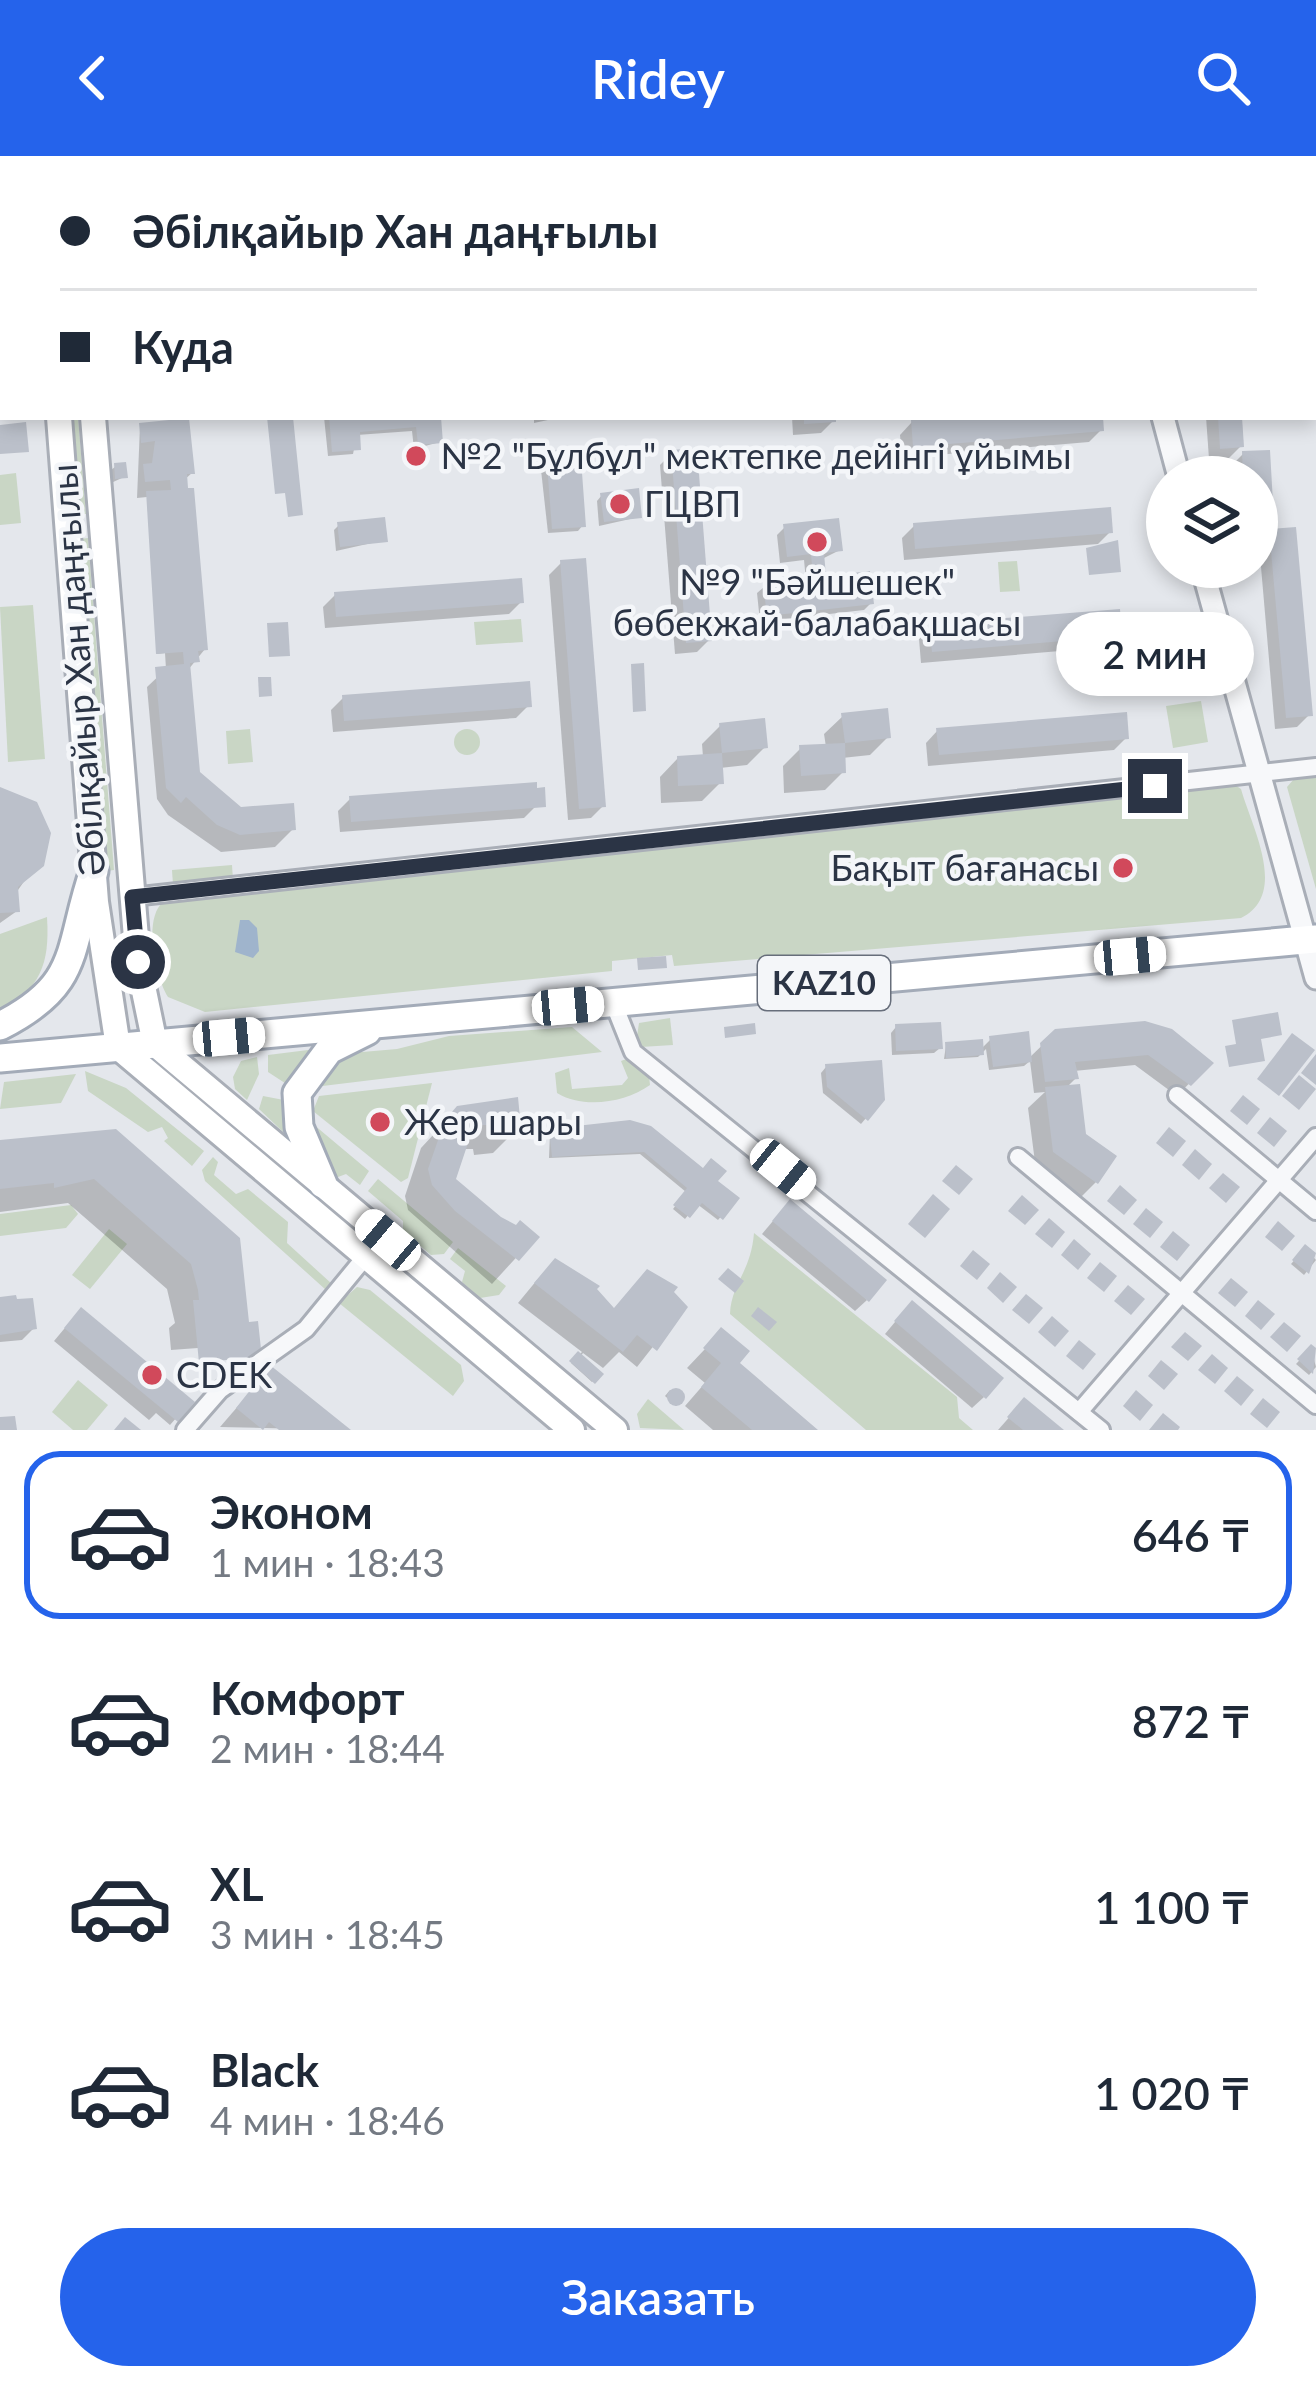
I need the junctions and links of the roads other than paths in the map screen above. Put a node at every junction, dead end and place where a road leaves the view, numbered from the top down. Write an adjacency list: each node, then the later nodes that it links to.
1 (58, 420): 8 (main road, Әбілқайыр Хан даңғылы)
2 (94, 420): 9 (main road, Әбілқайыр Хан даңғылы)
3 (1164, 420): 4 (street)
4 (1173, 456)
5 (1208, 588): 7 (street)
6 (1316, 767): 7 (street)
7 (1258, 773): 9 (street); 11 (street)
8 (94, 871): 10 (main road, Әбілқайыр Хан даңғылы); 15 (main road)
9 (132, 897): 10 (main road); 16 (main road, Әбілқайыр Хан даңғылы)
10 (96, 902): 17 (main road, Әбілқайыр Хан даңғылы)
11 (1310, 939): 12 (street); 13 (main road, KAZ10)
12 (1316, 978)
13 (613, 1002): 14 (main road, KAZ10); 30 (street)
14 (385, 1022): 16 (main road, KAZ10); 23 (main road)
15 (0, 1026)
16 (155, 1044): 17 (main road, KAZ10); 23 (main road)
17 (118, 1047): 18 (main road, KAZ10); 25 (main road)
18 (0, 1058)
19 (1178, 1095): 22 (street)
20 (1316, 1137): 22 (street)
21 (1018, 1157): 26 (street)
22 (1279, 1179): 24 (street); 26 (street)
23 (322, 1184): 27 (main road)
24 (1316, 1210)
25 (366, 1256): 28 (main road); 31 (street)
26 (1181, 1293): 29 (street); 30 (street)
27 (511, 1342): 28 (main road); 33 (main road)
28 (492, 1363): 32 (main road)
29 (1316, 1405)
30 (1078, 1412): 34 (street)
31 (185, 1430)
32 (572, 1430)
33 (615, 1430)
34 (1101, 1430)

